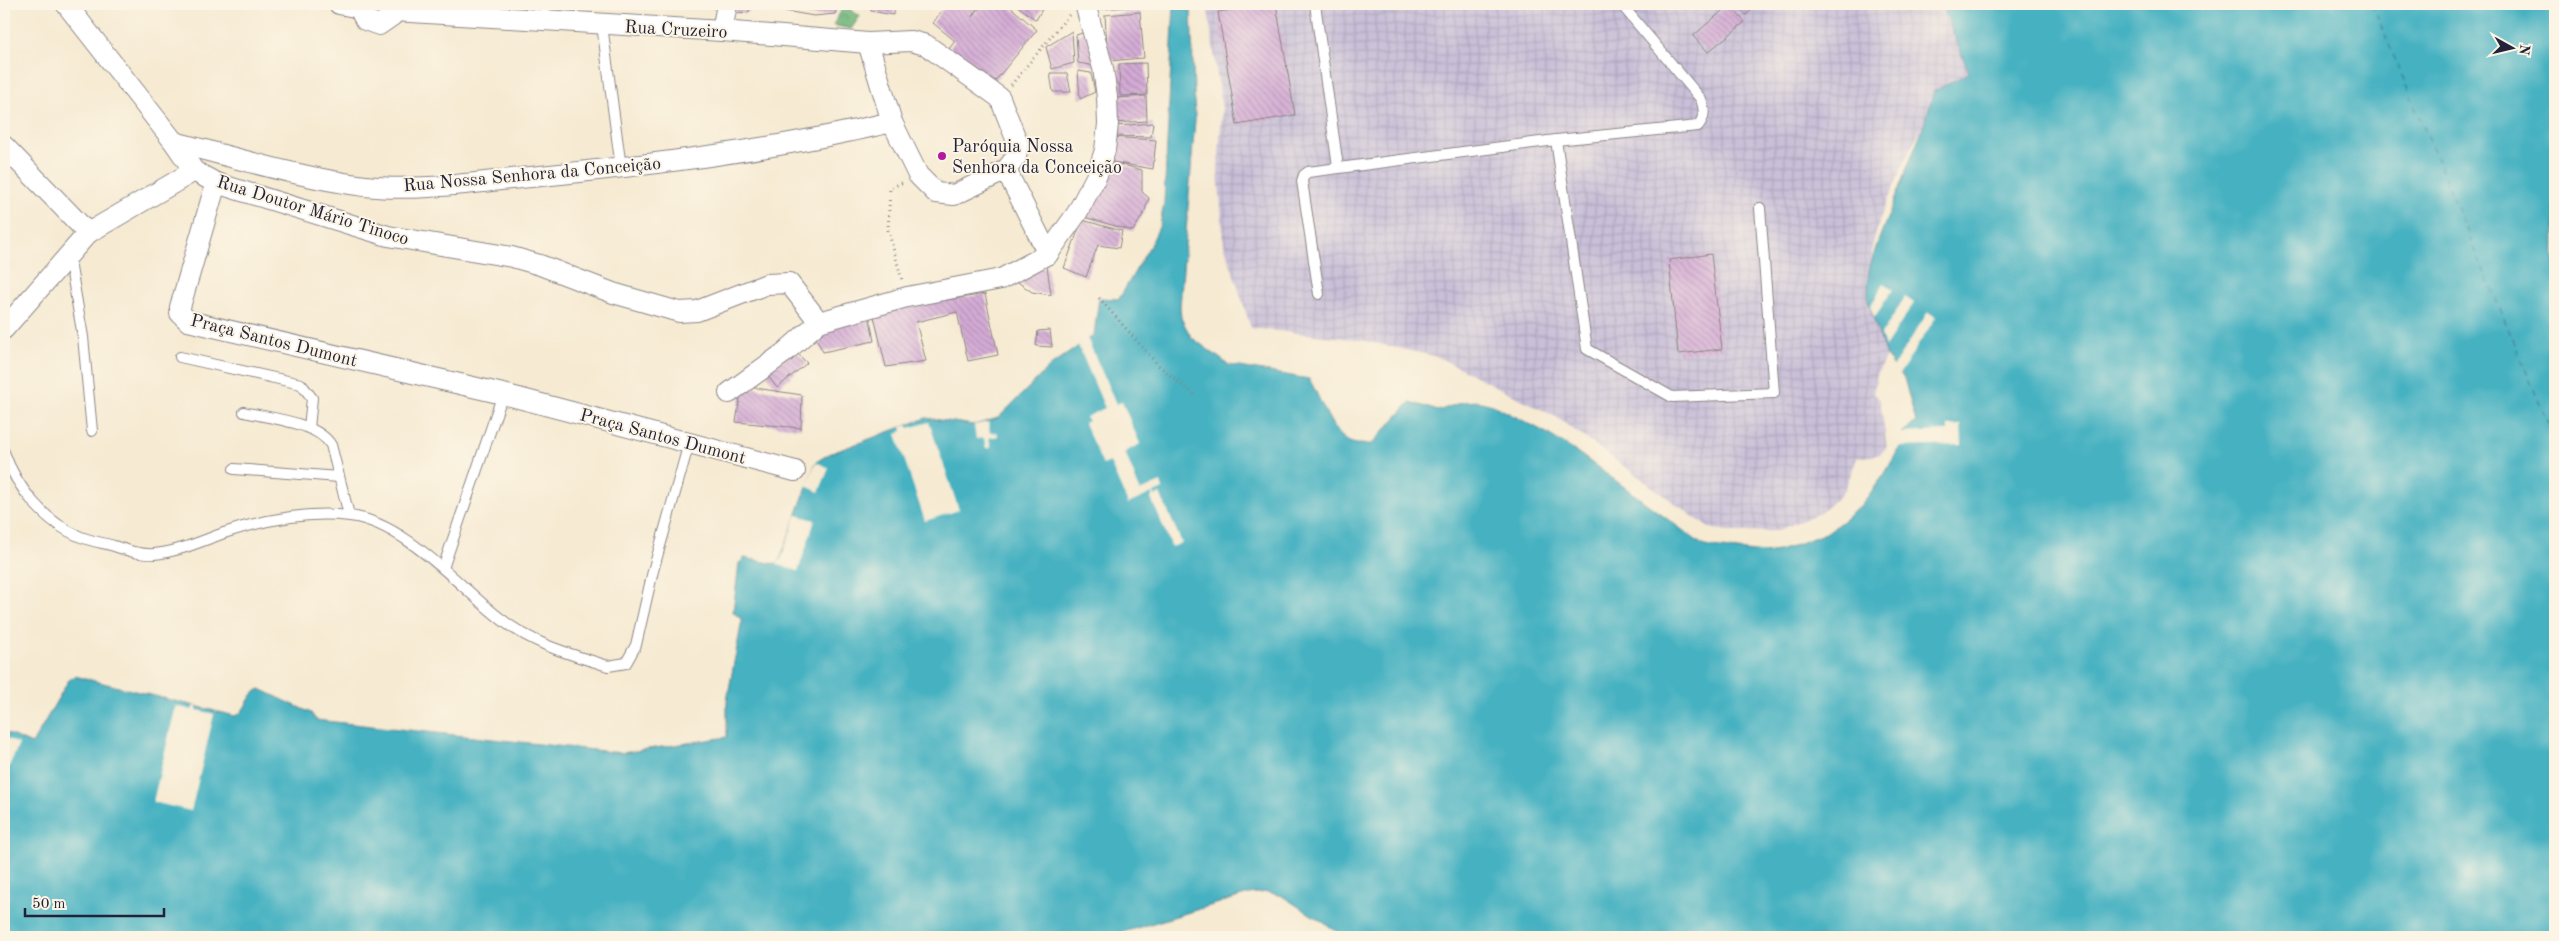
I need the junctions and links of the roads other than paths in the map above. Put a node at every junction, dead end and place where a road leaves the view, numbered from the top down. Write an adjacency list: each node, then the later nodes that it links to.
1 (66, 4): 14 (street, Rua Doutor Mário Tinoco)
2 (339, 4): 6 (street, Rua Cruzeiro)
3 (727, 4): 10 (street)
4 (1315, 4): 16 (lane)
5 (1621, 4): 13 (lane)
6 (360, 6): 7 (street, Rua Cruzeiro)
7 (394, 7): 9 (street, Rua Cruzeiro)
8 (1078, 7): 23 (street)
9 (602, 24): 10 (street, Rua Cruzeiro); 17 (lane)
10 (722, 31): 11 (street, Rua Cruzeiro)
11 (868, 43): 12 (street); 18 (street, Rua Cruzeiro)
12 (892, 122): 17 (street, Rua Nossa Senhora da Conceição); 18 (street)
13 (1556, 140): 16 (lane); 21 (lane)
14 (174, 142): 17 (street, Rua Nossa Senhora da Conceição); 19 (street, Rua Doutor Mário Tinoco)
15 (4, 146): 22 (street)
16 (1338, 167): 25 (lane)
17 (621, 168)
18 (1006, 170): 23 (street)
19 (194, 171): 20 (street, Rua Doutor Mário Tinoco); 22 (street)
20 (216, 183): 26 (street, Rua Doutor Mário Tinoco); 30 (street, Praça Santos Dumont)
21 (1760, 208)
22 (88, 233): 24 (street)
23 (1048, 254): 26 (street)
24 (69, 255): 27 (street); 33 (lane)
25 (1319, 294)
26 (819, 322): 29 (street)
27 (4, 329)
28 (180, 357): 32 (lane)
29 (729, 393)
30 (503, 394): 34 (street, Praça Santos Dumont); 40 (lane)
31 (244, 412): 32 (lane)
32 (308, 428): 38 (lane)
33 (92, 432)
34 (689, 443): 37 (street, Praça Santos Dumont); 40 (lane)
35 (4, 452): 39 (lane)
36 (234, 469): 38 (lane)
37 (795, 471)
38 (339, 477): 39 (lane)
39 (349, 516): 40 (lane)
40 (443, 568)

